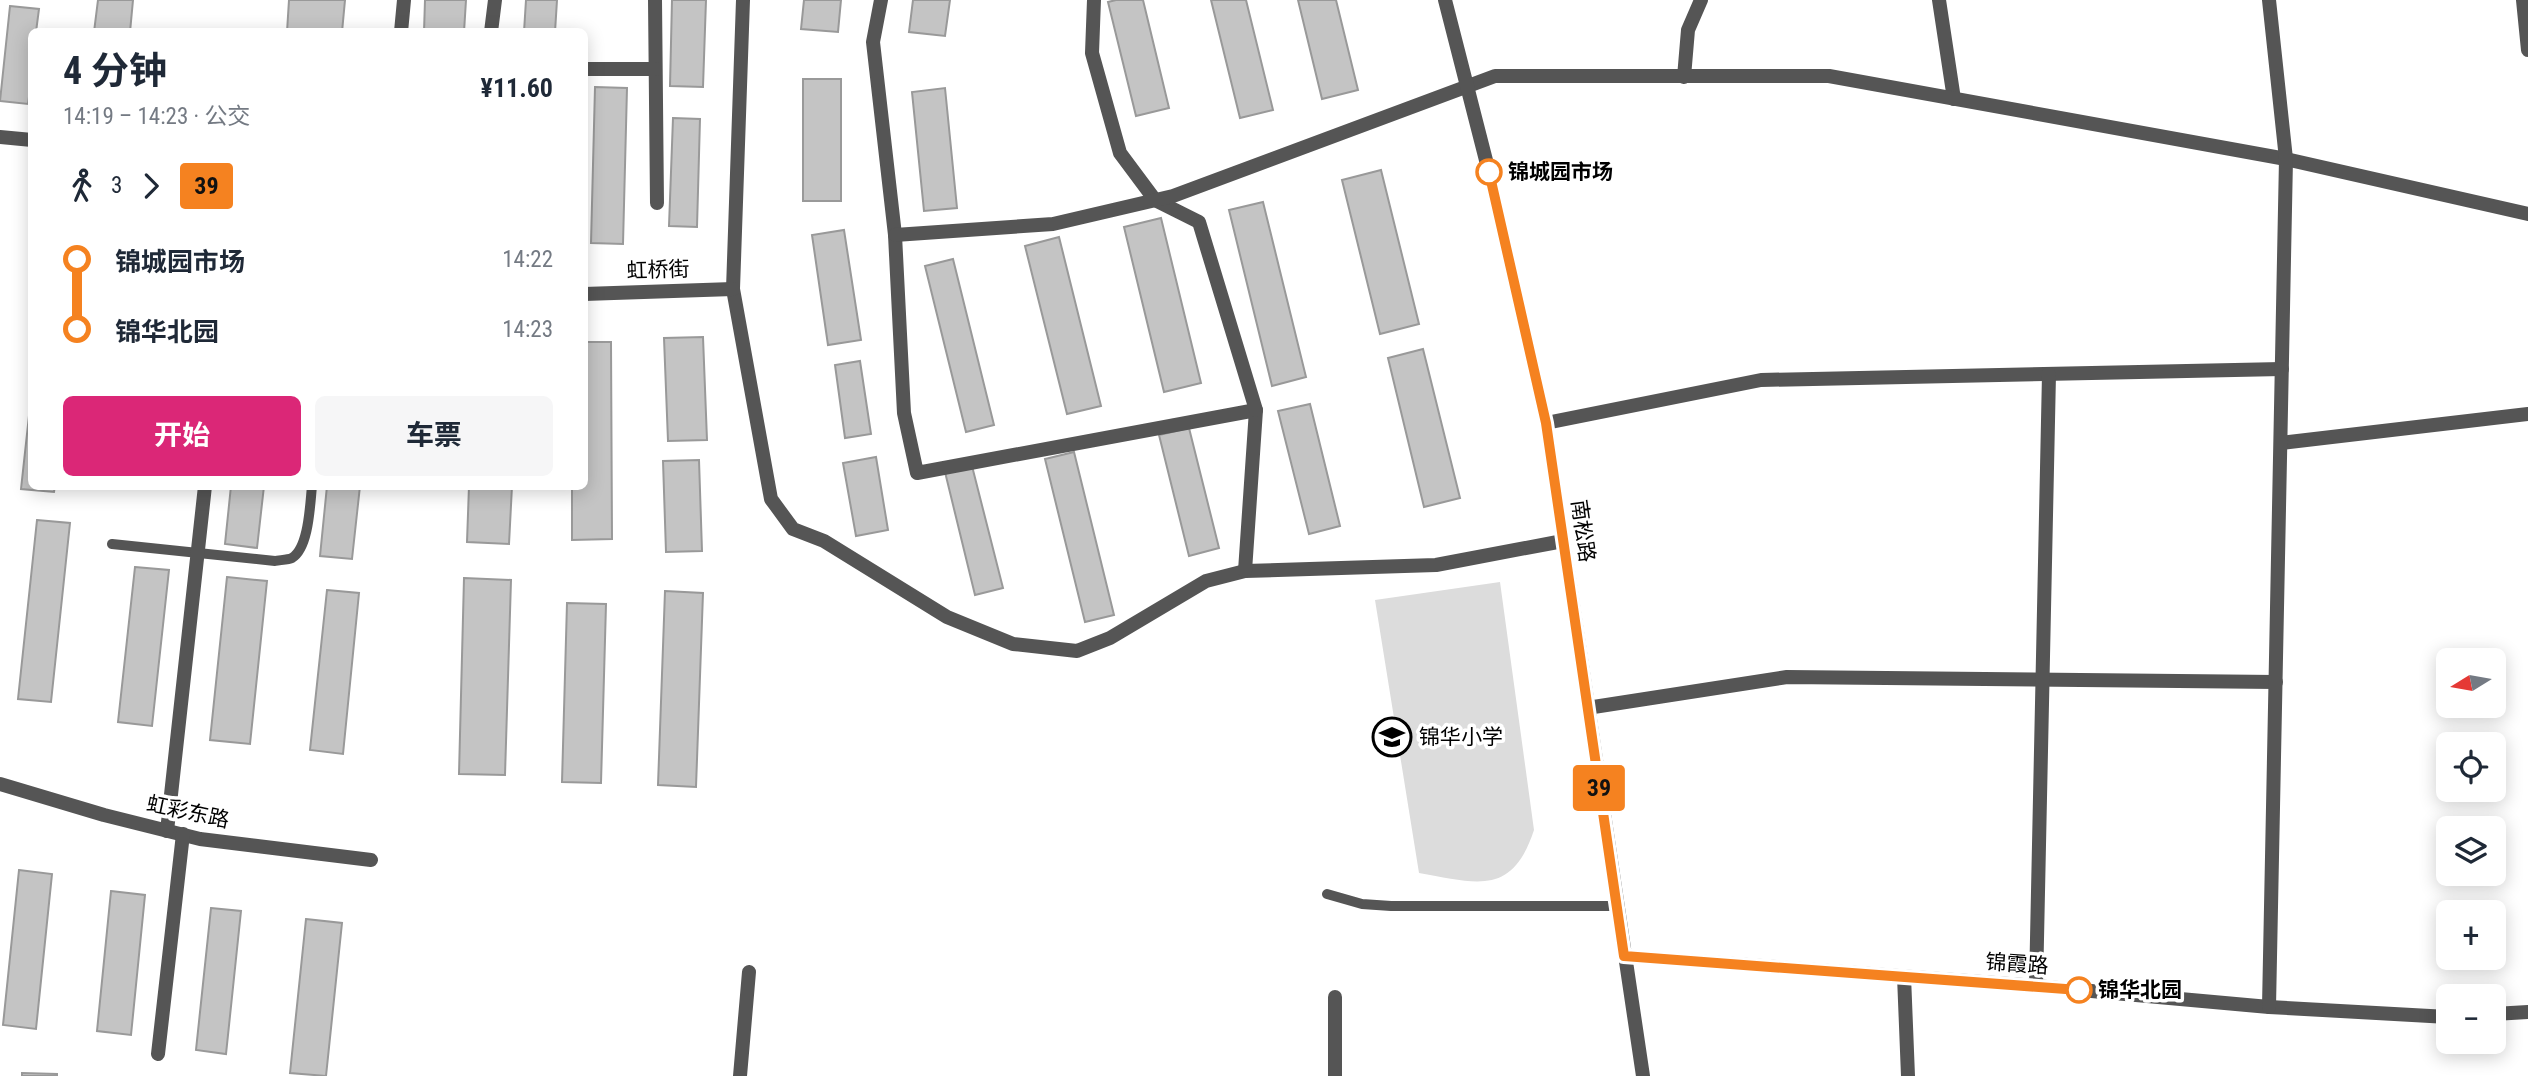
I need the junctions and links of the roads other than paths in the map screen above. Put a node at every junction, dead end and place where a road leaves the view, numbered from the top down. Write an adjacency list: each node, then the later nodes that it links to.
1 (404, 0): 12 (street)
2 (495, 0): 13 (street)
3 (655, 0): 16 (street)
4 (743, 0): 27 (street)
5 (881, 0): 26 (street)
6 (1094, 0): 23 (street)
7 (1446, 0): 18 (street, 南松路)
8 (1700, 0): 17 (street)
9 (1939, 0): 19 (street)
10 (2269, 0): 22 (street)
11 (2523, 0): 14 (street)
12 (401, 28)
13 (492, 28)
14 (2528, 50)
15 (588, 69): 16 (street)
16 (654, 69): 24 (street)
17 (1684, 76): 18 (street); 19 (street)
18 (1466, 86): 23 (street); 33 (street, 南松路)
19 (1954, 99): 22 (street)
20 (0, 137): 21 (street)
21 (28, 140)
22 (2286, 159): 25 (street); 29 (street)
23 (1155, 200): 26 (street); 31 (street)
24 (657, 203)
25 (2528, 214)
26 (895, 234): 31 (street)
27 (733, 289): 28 (street, 虹桥街); 40 (street)
28 (588, 294)
29 (2282, 369): 30 (street); 34 (street)
30 (2049, 374): 33 (street); 41 (street)
31 (1256, 410): 40 (street)
32 (2528, 414): 34 (street)
33 (1546, 423): 37 (street, 南松路)
34 (2281, 443): 42 (street)
35 (205, 490): 39 (street)
36 (312, 490): 39 (lane)
37 (1563, 541): 40 (street); 43 (street, 南松路)
38 (112, 544): 39 (lane)
39 (198, 553): 45 (street)
40 (1245, 571)
41 (2043, 678): 42 (street); 43 (street); 53 (street)
42 (2276, 682): 55 (street)
43 (1587, 708): 49 (street, 南松路)
44 (0, 784): 45 (street, 虹彩东路)
45 (167, 831): 46 (street, 虹彩东路)
46 (183, 834): 47 (street, 虹彩东路); 59 (street)
47 (371, 860)
48 (1327, 894): 49 (lane)
49 (1616, 906): 50 (street, 南松路)
50 (1624, 956): 52 (street, 锦霞路); 62 (street, 南松路)
51 (749, 972): 60 (street)
52 (1904, 976): 53 (street, 锦霞路); 63 (street)
53 (2036, 986): 55 (street, 锦霞路)
54 (1335, 998): 61 (street)
55 (2269, 1007): 58 (street, 锦霞路)
56 (2528, 1012): 57 (street)
57 (2506, 1013)
58 (2436, 1016)
59 (158, 1054)
60 (740, 1076)
61 (1335, 1076)
62 (1643, 1076)
63 (1908, 1076)

